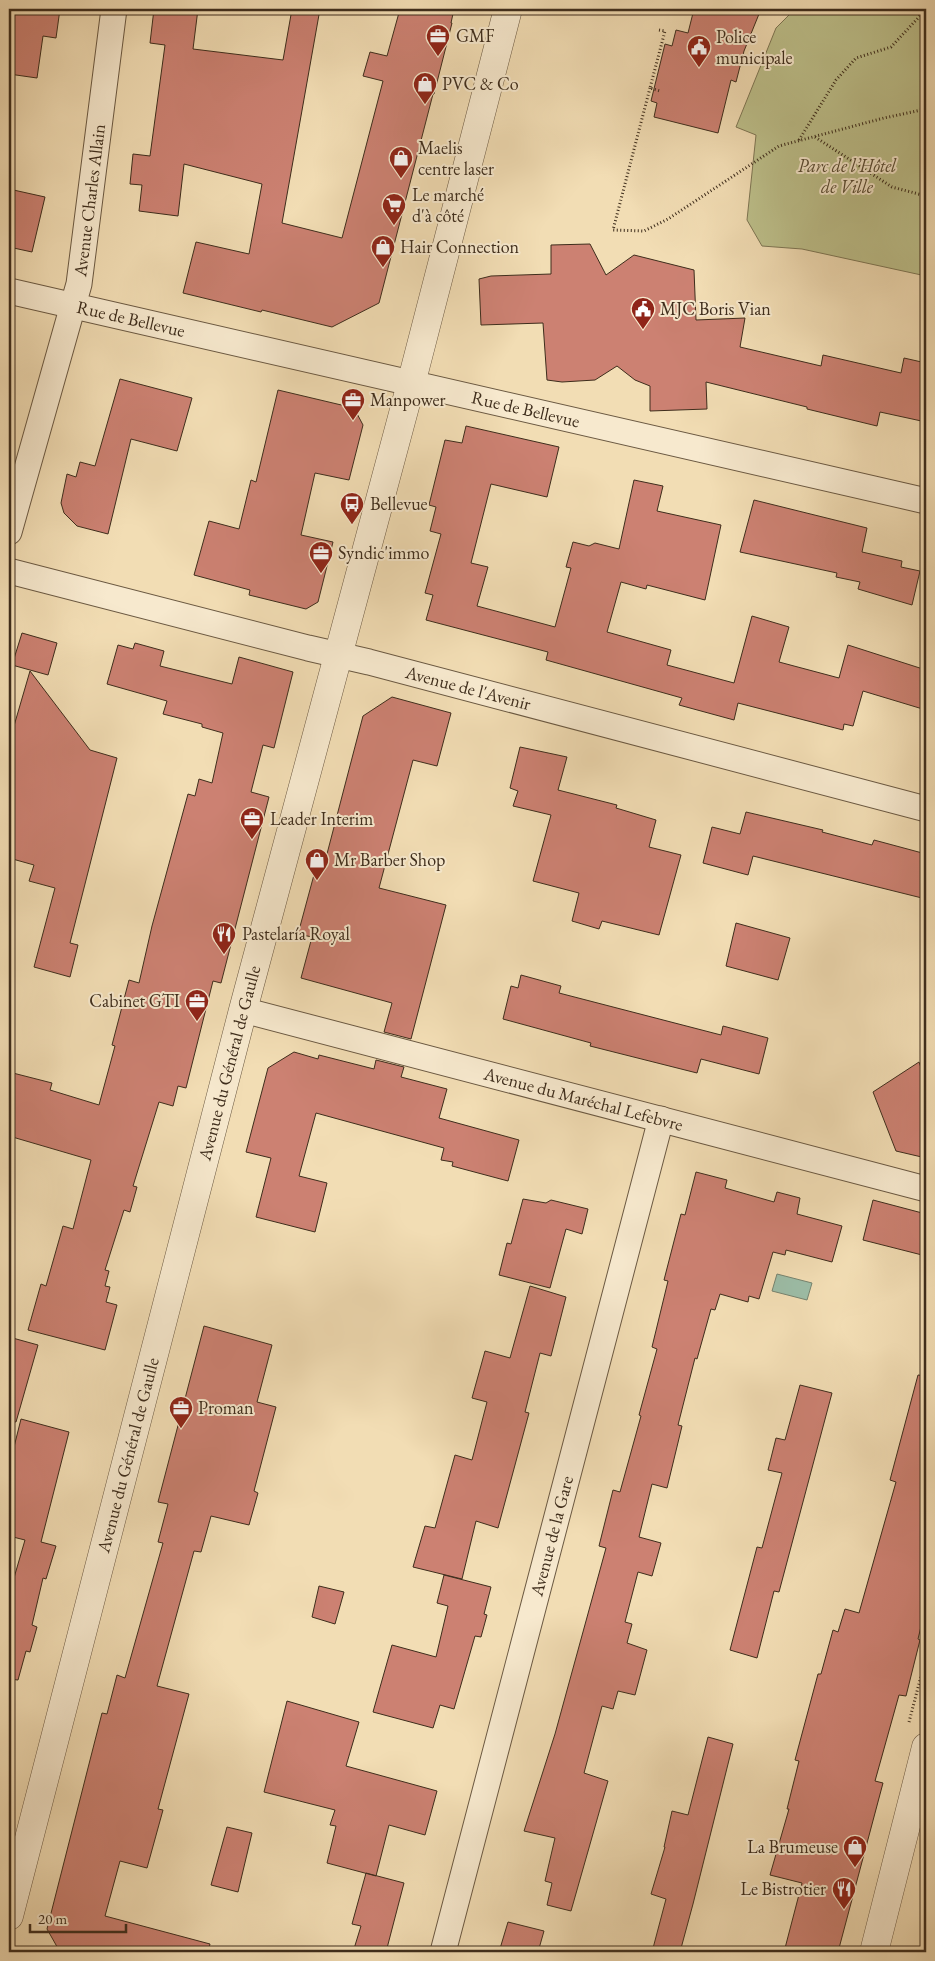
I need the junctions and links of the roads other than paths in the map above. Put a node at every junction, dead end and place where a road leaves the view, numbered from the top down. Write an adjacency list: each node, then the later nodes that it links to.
1 (114, 9): 4 (street, Avenue Charles Allain)
2 (508, 9): 5 (street, Avenue du Général de Gaulle)
3 (9, 291): 4 (street, Rue de Bellevue)
4 (72, 306): 5 (street, Rue de Bellevue); 7 (street, Avenue Charles Allain)
5 (412, 384): 6 (street, Rue de Bellevue); 9 (street, Avenue du Général de Gaulle)
6 (926, 501)
7 (9, 532)
8 (9, 571): 9 (street, Avenue de l'Avenir)
9 (338, 656): 10 (street, Avenue de l'Avenir); 11 (street, Avenue du Général de Gaulle)
10 (926, 809)
11 (243, 1010): 12 (street, Avenue du Maréchal Lefebvre); 15 (street, Avenue du Général de Gaulle)
12 (661, 1119): 13 (street, Avenue du Maréchal Lefebvre); 16 (street, Avenue de la Gare)
13 (926, 1189)
14 (926, 1747): 17 (street)
15 (9, 1916)
16 (443, 1952)
17 (874, 1952)

